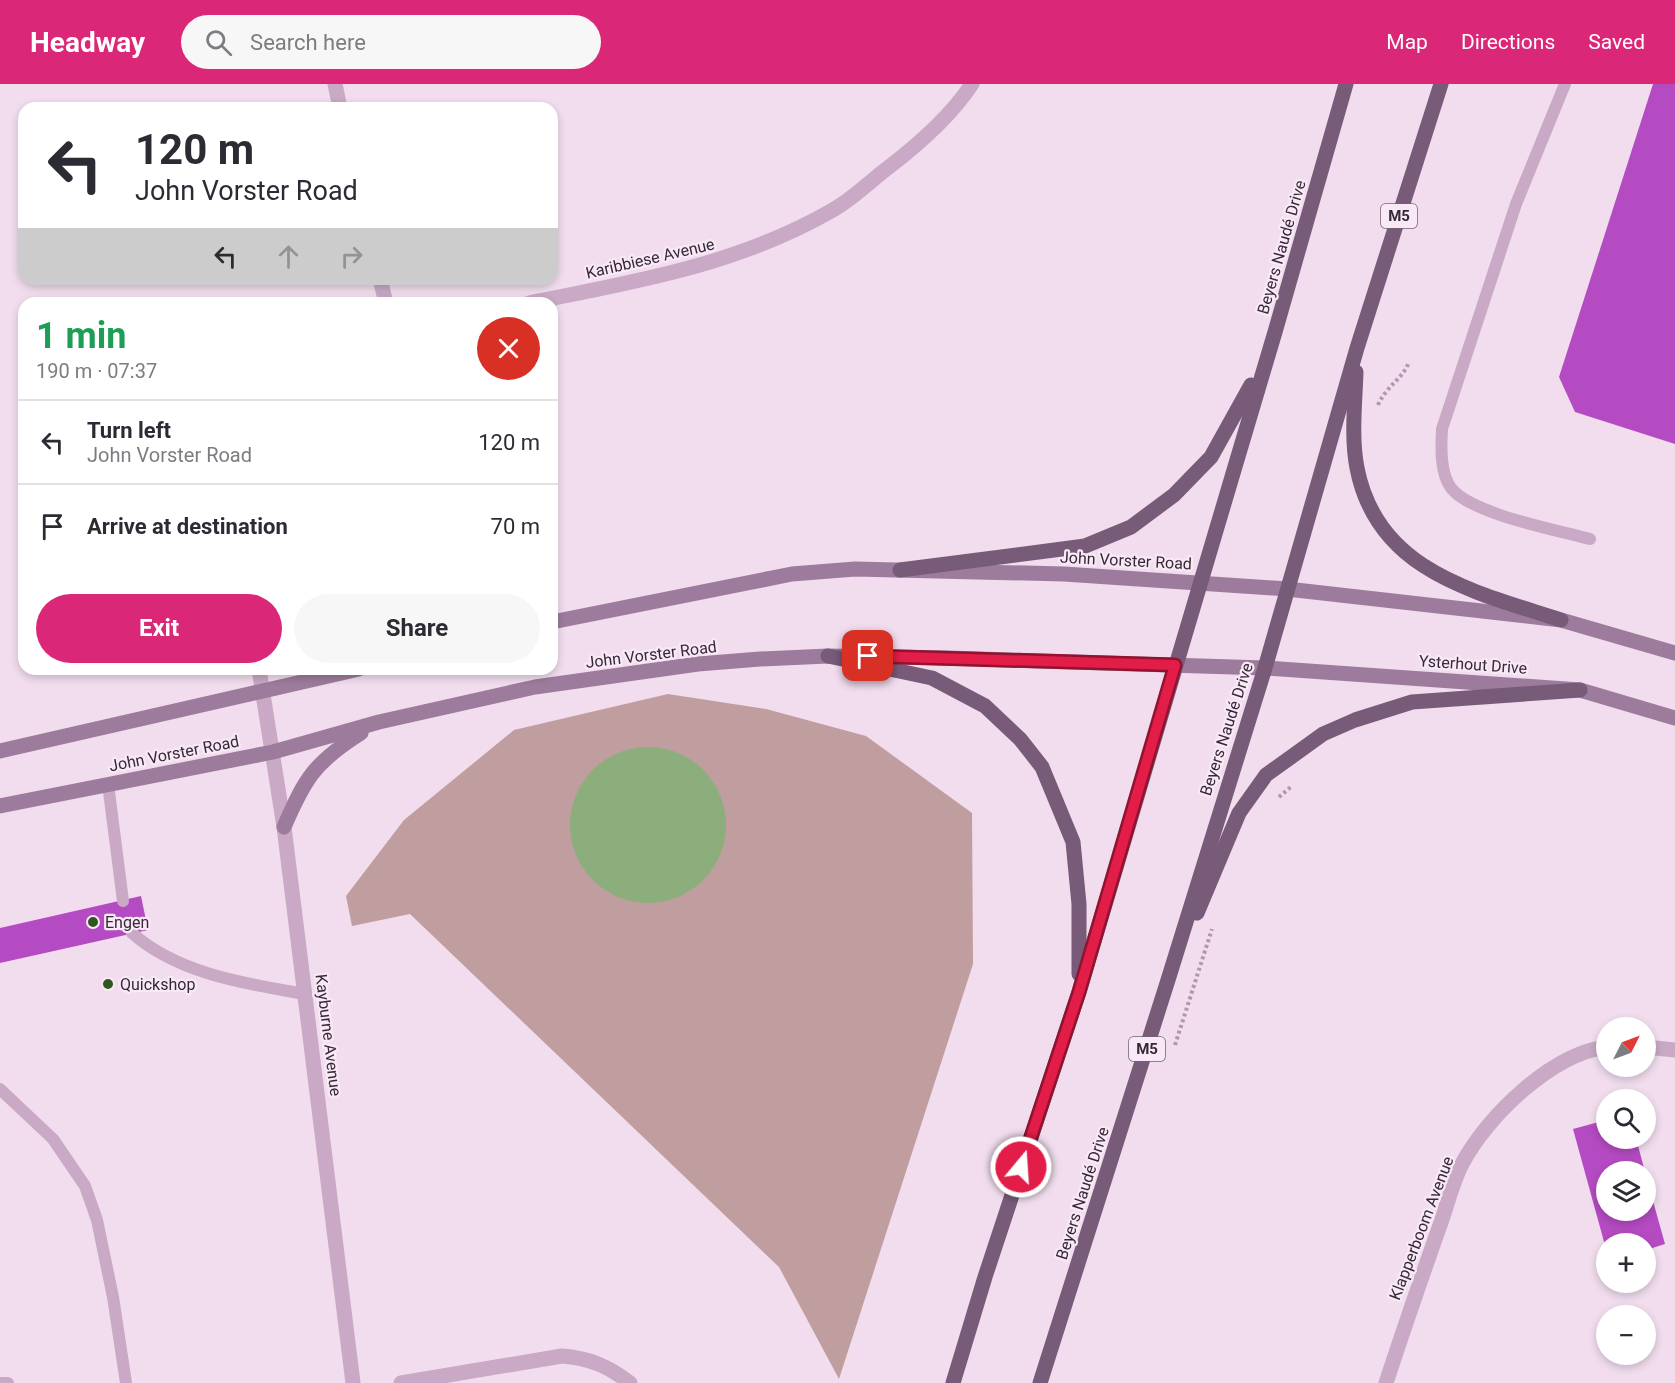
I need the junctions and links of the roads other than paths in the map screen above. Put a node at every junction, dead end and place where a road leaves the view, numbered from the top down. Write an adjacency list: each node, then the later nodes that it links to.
1 (334, 84): 6 (street)
2 (972, 84): 7 (street, Karibbiese Avenue)
3 (1346, 84): 8 (main road, Beyers Naudé Drive)
4 (1442, 84): 9 (main road, Beyers Naudé Drive / M5)
5 (1565, 84): 10 (lane)
6 (338, 102)
7 (558, 297)
8 (1275, 332): 11 (main road); 12 (main road, Beyers Naudé Drive)
9 (1357, 348): 13 (main road, Beyers Naudé Drive / M5); 15 (main road)
10 (1590, 539)
11 (900, 570): 12 (main road, John Vorster Road); 14 (main road, John Vorster Road)
12 (1199, 582): 13 (main road, John Vorster Road); 18 (main road, Beyers Naudé Drive)
13 (1287, 589): 15 (main road); 19 (main road, Beyers Naudé Drive / M5)
14 (558, 618)
15 (1561, 620): 16 (main road)
16 (1675, 653)
17 (828, 656): 18 (main road, John Vorster Road); 25 (main road, John Vorster Road); 34 (main road)
18 (1175, 665): 19 (main road, Ysterhout Drive); 34 (main road, Beyers Naudé Drive)
19 (1265, 668): 22 (main road, Ysterhout Drive); 33 (main road, Beyers Naudé Drive / M5)
20 (260, 675): 23 (street)
21 (335, 675): 23 (main road)
22 (1580, 690): 24 (main road, Ysterhout Drive); 33 (main road)
23 (264, 693): 26 (main road); 27 (street, Kayburne Avenue)
24 (1675, 718)
25 (379, 722): 27 (main road, John Vorster Road); 30 (main road)
26 (0, 751)
27 (273, 752): 28 (main road, John Vorster Road); 30 (street, Kayburne Avenue)
28 (108, 784): 29 (main road, John Vorster Road); 31 (lane)
29 (0, 806)
30 (284, 827): 35 (street, Kayburne Avenue)
31 (123, 901)
32 (132, 933): 35 (lane)
33 (1168, 980): 47 (main road, Beyers Naudé Drive / M5)
34 (1079, 992): 46 (main road, Beyers Naudé Drive)
35 (305, 994): 43 (street, Kayburne Avenue)
36 (1656, 1048): 38 (street)
37 (1596, 1049): 48 (street, Klapperboom Avenue)
38 (1675, 1050)
39 (1, 1088): 42 (lane)
40 (0, 1383): 41 (lane)
41 (8, 1383)
42 (126, 1383)
43 (353, 1383)
44 (401, 1383): 45 (street)
45 (630, 1383)
46 (953, 1383)
47 (1040, 1383)
48 (1386, 1383)

